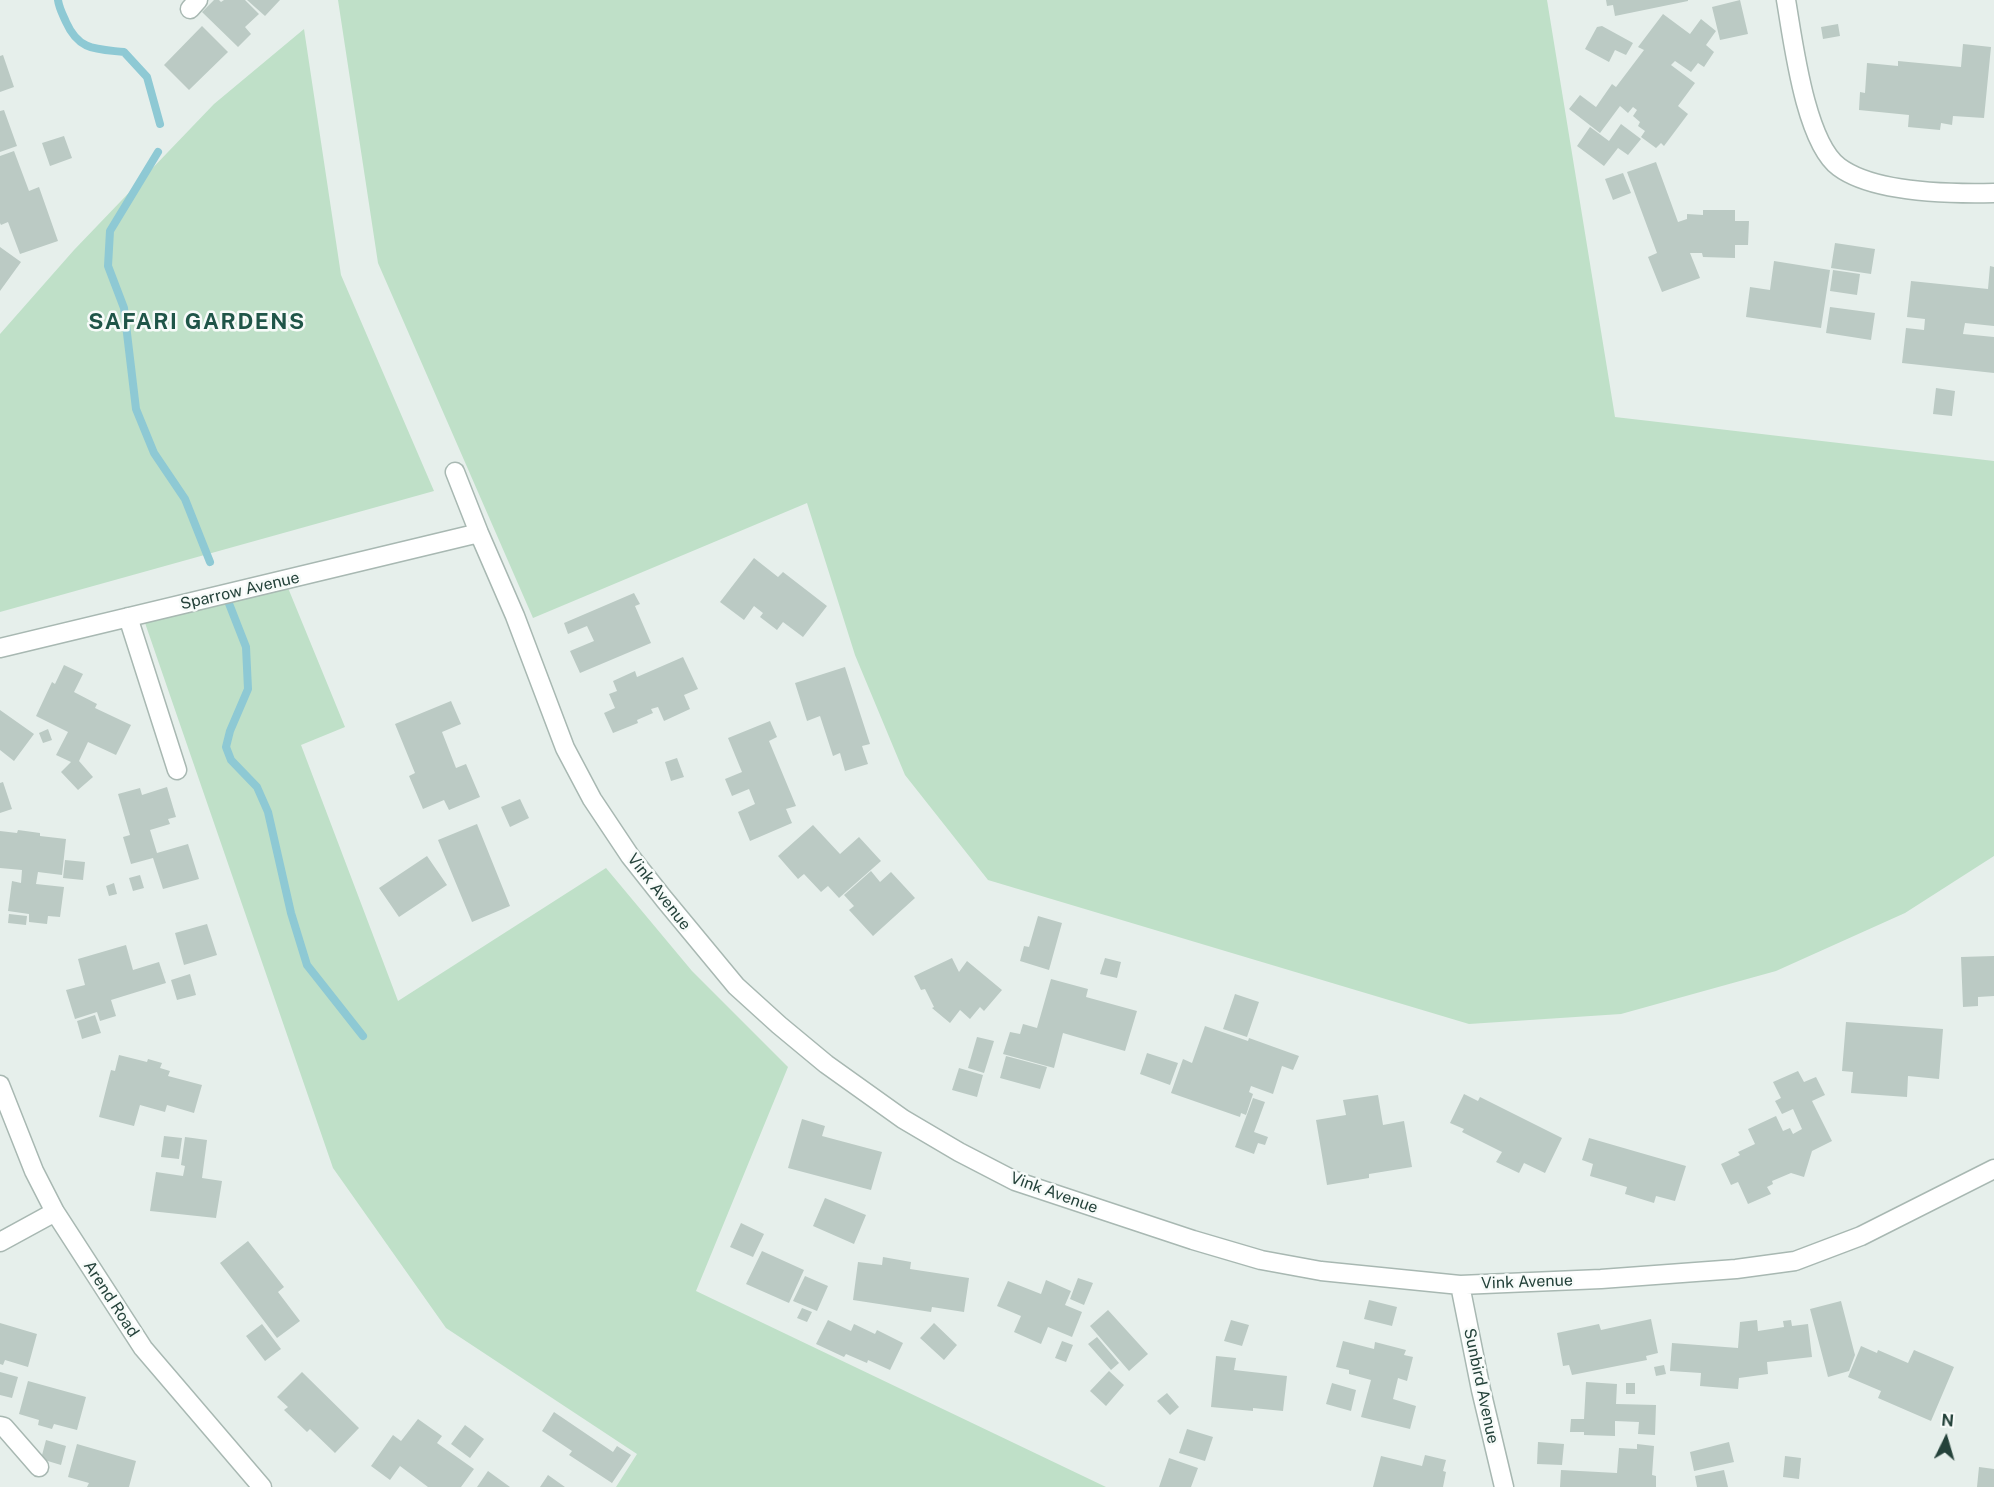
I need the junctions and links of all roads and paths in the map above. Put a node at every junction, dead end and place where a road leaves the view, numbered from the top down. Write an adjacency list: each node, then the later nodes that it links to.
1 (1786, 0): 2 (street)
2 (1994, 193)
3 (455, 471): 4 (street, Vink Avenue)
4 (479, 534): 5 (street, Sparrow Avenue); 12 (street, Vink Avenue)
5 (128, 617): 6 (street, Sparrow Avenue); 7 (street)
6 (0, 648)
7 (177, 771)
8 (0, 1085): 10 (street, Arend Road)
9 (1994, 1169): 12 (street, Vink Avenue)
10 (55, 1212): 11 (street); 15 (street, Arend Road)
11 (0, 1242)
12 (1460, 1285): 16 (street, Sunbird Avenue)
13 (0, 1426): 14 (street)
14 (39, 1467)
15 (262, 1487)
16 (1504, 1487)

